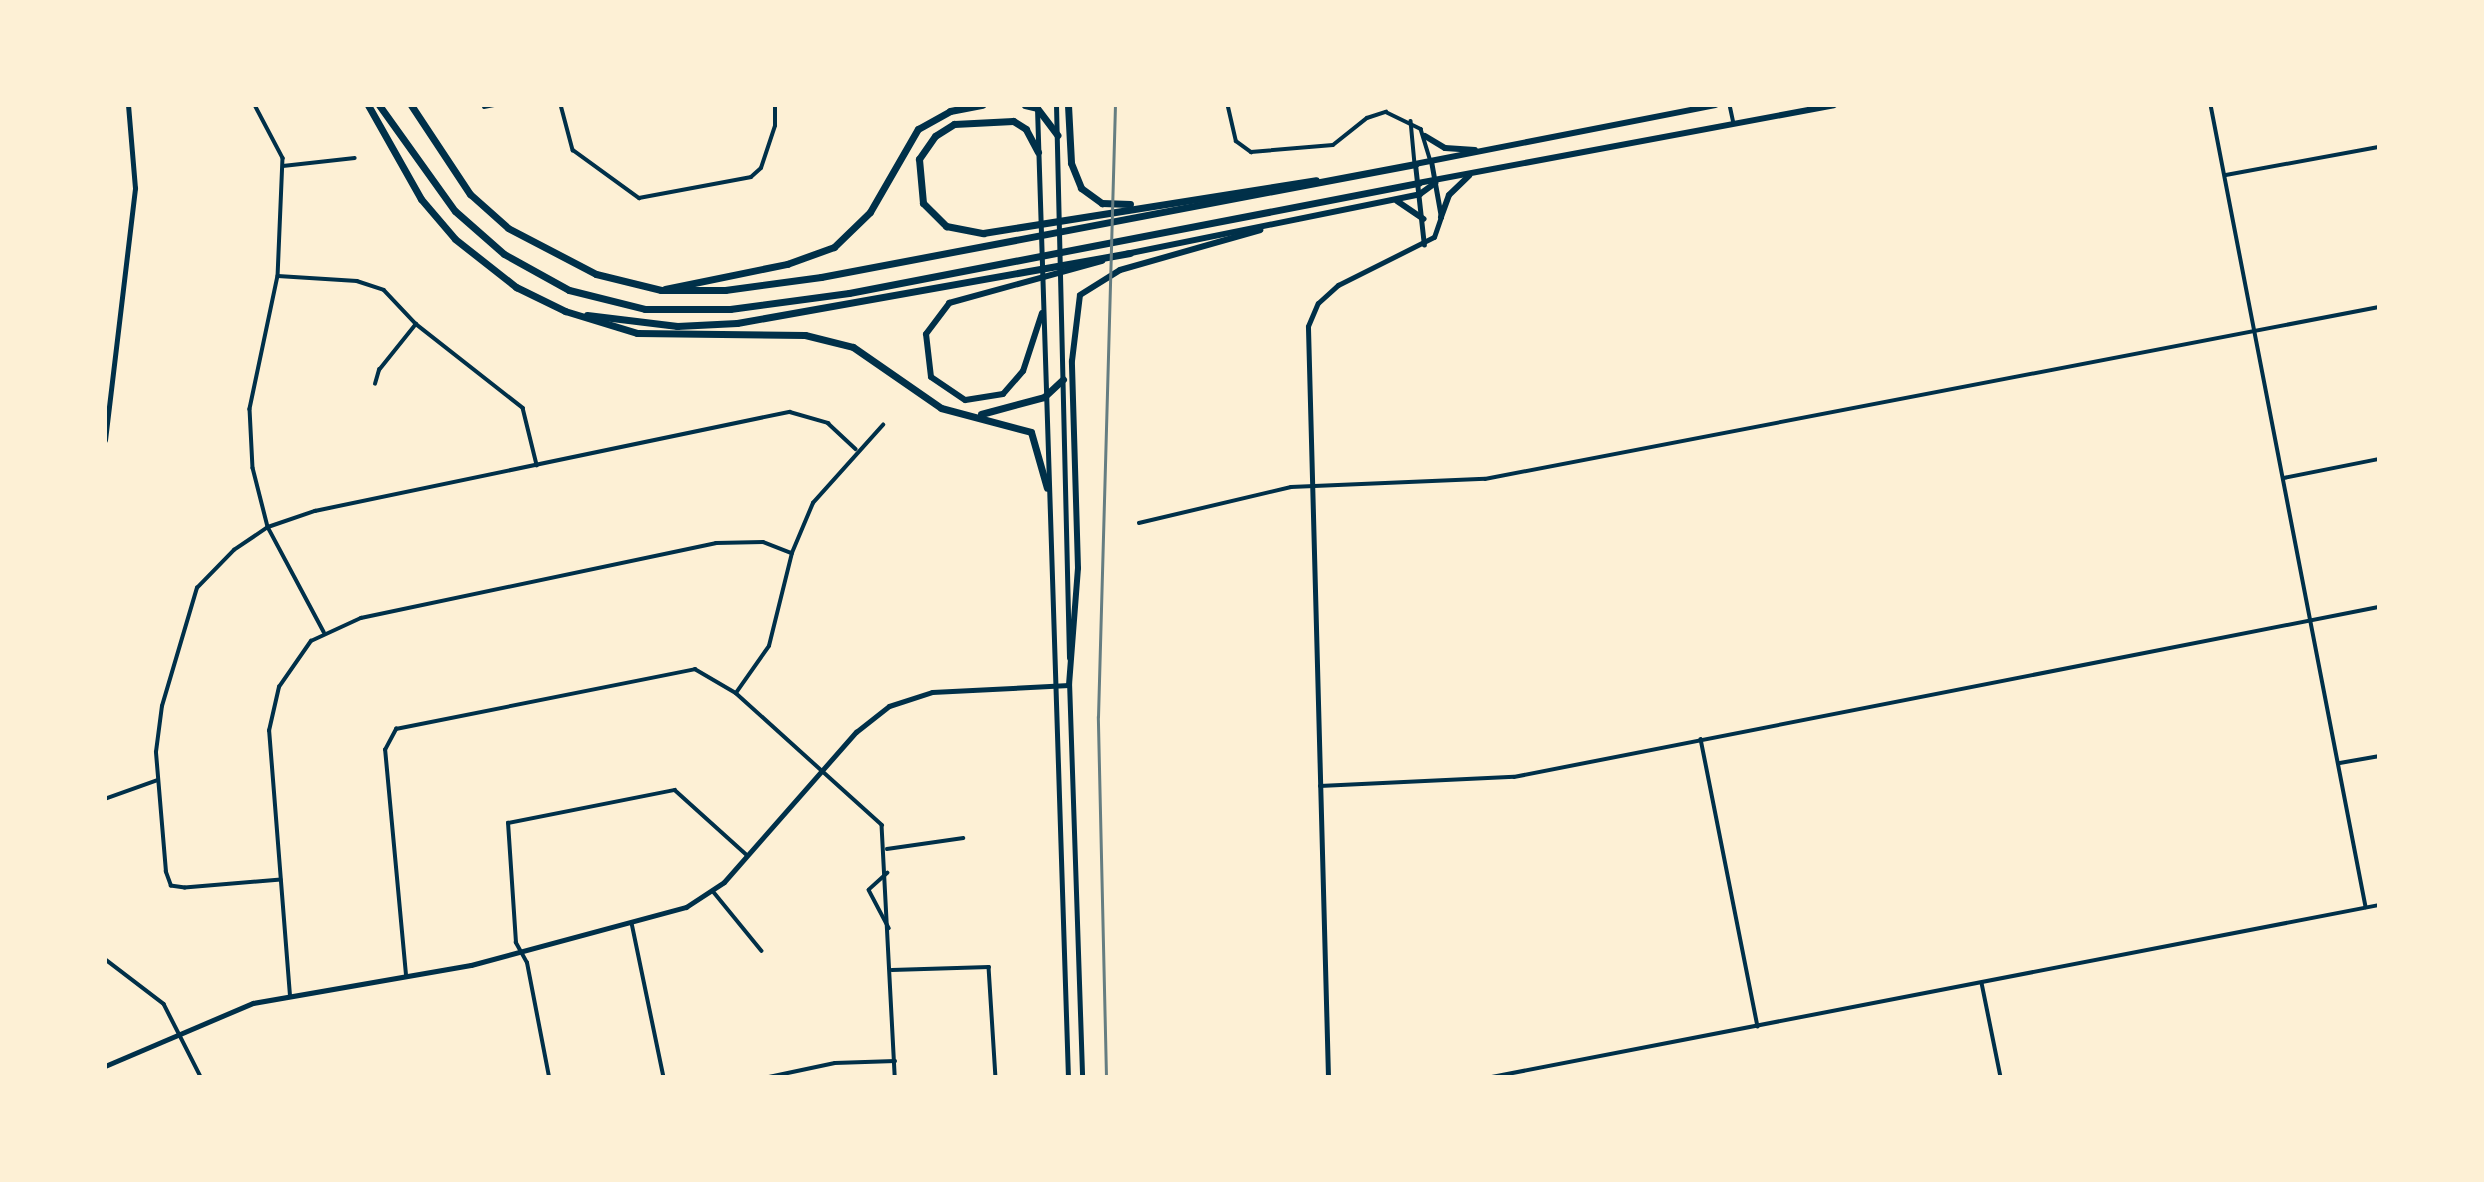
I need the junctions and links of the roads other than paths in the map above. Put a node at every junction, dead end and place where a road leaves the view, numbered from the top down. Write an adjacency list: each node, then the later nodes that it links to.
1 (128, 105): 56 (street)
2 (255, 105): 30 (street)
3 (368, 105): 47 (highway)
4 (379, 105): 34 (highway)
5 (411, 105): 45 (highway)
6 (494, 105): 18 (street)
7 (561, 105): 8 (street)
8 (775, 105)
9 (982, 105): 45 (highway)
10 (1025, 105): 19 (highway)
11 (1056, 105): 22 (street)
12 (1068, 105): 38 (highway)
13 (1228, 105): 20 (street)
14 (1715, 105): 25 (highway)
15 (1730, 105): 21 (street)
16 (1834, 105): 21 (highway)
17 (2211, 105): 32 (street)
18 (484, 107)
19 (1037, 107): 22 (highway); 26 (street)
20 (1410, 121): 23 (street); 29 (street)
21 (1734, 124): 31 (highway)
22 (1057, 135): 51 (street)
23 (1426, 136): 25 (highway); 28 (street)
24 (2379, 147): 32 (street)
25 (1494, 150): 28 (highway)
26 (1038, 152): 38 (highway); 48 (street)
27 (355, 158): 30 (street)
28 (1431, 161): 29 (highway); 35 (street)
29 (1415, 164): 33 (highway); 34 (street)
30 (283, 166): 44 (street)
31 (1471, 175): 35 (highway); 40 (highway)
32 (2225, 175): 50 (street)
33 (1351, 176): 38 (highway); 45 (highway)
34 (1418, 183): 35 (highway); 36 (street)
35 (1435, 183): 36 (highway); 40 (street)
36 (1420, 194): 37 (highway); 41 (street)
37 (1392, 200): 39 (highway); 41 (highway)
38 (1155, 203)
39 (1306, 217): 43 (highway); 69 (highway)
40 (1441, 217): 42 (street)
41 (1424, 219): 42 (street)
42 (1424, 245): 61 (street)
43 (1130, 253): 47 (highway); 48 (highway)
44 (278, 276): 49 (street); 64 (street)
45 (661, 290)
46 (2379, 307): 50 (street)
47 (565, 312): 54 (highway)
48 (1042, 313): 53 (street)
49 (416, 324): 52 (street); 59 (street)
50 (2256, 331): 60 (street); 61 (street)
51 (1063, 379): 53 (highway); 69 (street)
52 (375, 384)
53 (1044, 397): 54 (highway); 62 (street)
54 (966, 415): 62 (highway)
55 (883, 425): 57 (street)
56 (105, 440)
57 (856, 449): 59 (street); 65 (street)
58 (2379, 459): 60 (street)
59 (537, 464): 64 (street)
60 (2284, 478): 67 (street)
61 (1313, 486): 63 (street); 77 (street)
62 (1047, 488): 70 (street)
63 (1139, 523)
64 (268, 527): 68 (street); 76 (street)
65 (792, 553): 68 (street); 71 (street)
66 (2379, 607): 67 (street)
67 (2312, 620): 72 (street); 74 (street)
68 (324, 632): 83 (street)
69 (1069, 685): 70 (street); 107 (street)
70 (1054, 687): 75 (street); 106 (street)
71 (736, 693): 75 (street); 93 (street)
72 (1700, 738): 77 (street); 96 (street)
73 (2379, 755): 74 (street)
74 (2339, 763): 86 (street)
75 (825, 771): 80 (street); 81 (street)
76 (158, 780): 78 (street); 83 (street)
77 (1320, 786): 108 (street)
78 (105, 799)
79 (963, 838): 80 (street)
80 (887, 849): 82 (street)
81 (749, 856): 84 (street); 90 (street)
82 (888, 873): 88 (street); 88 (street)
83 (281, 880): 95 (street)
84 (713, 891): 87 (street); 89 (street)
85 (2379, 905): 86 (street)
86 (2366, 907): 94 (street)
87 (632, 923): 90 (street); 102 (street)
88 (890, 931): 92 (street)
89 (762, 951)
90 (520, 953): 93 (street); 101 (street)
91 (105, 958): 97 (street)
92 (892, 970): 98 (street); 105 (street)
93 (407, 978): 95 (street)
94 (1982, 984): 96 (street); 110 (street)
95 (290, 996): 97 (street)
96 (1758, 1026): 109 (street)
97 (180, 1031): 99 (street); 100 (street)
98 (895, 1061): 103 (street); 104 (street)
99 (105, 1066)
100 (201, 1077)
101 (549, 1077)
102 (664, 1077)
103 (769, 1077)
104 (895, 1077)
105 (996, 1077)
106 (1068, 1077)
107 (1082, 1077)
108 (1328, 1077)
109 (1492, 1077)
110 (2001, 1077)

